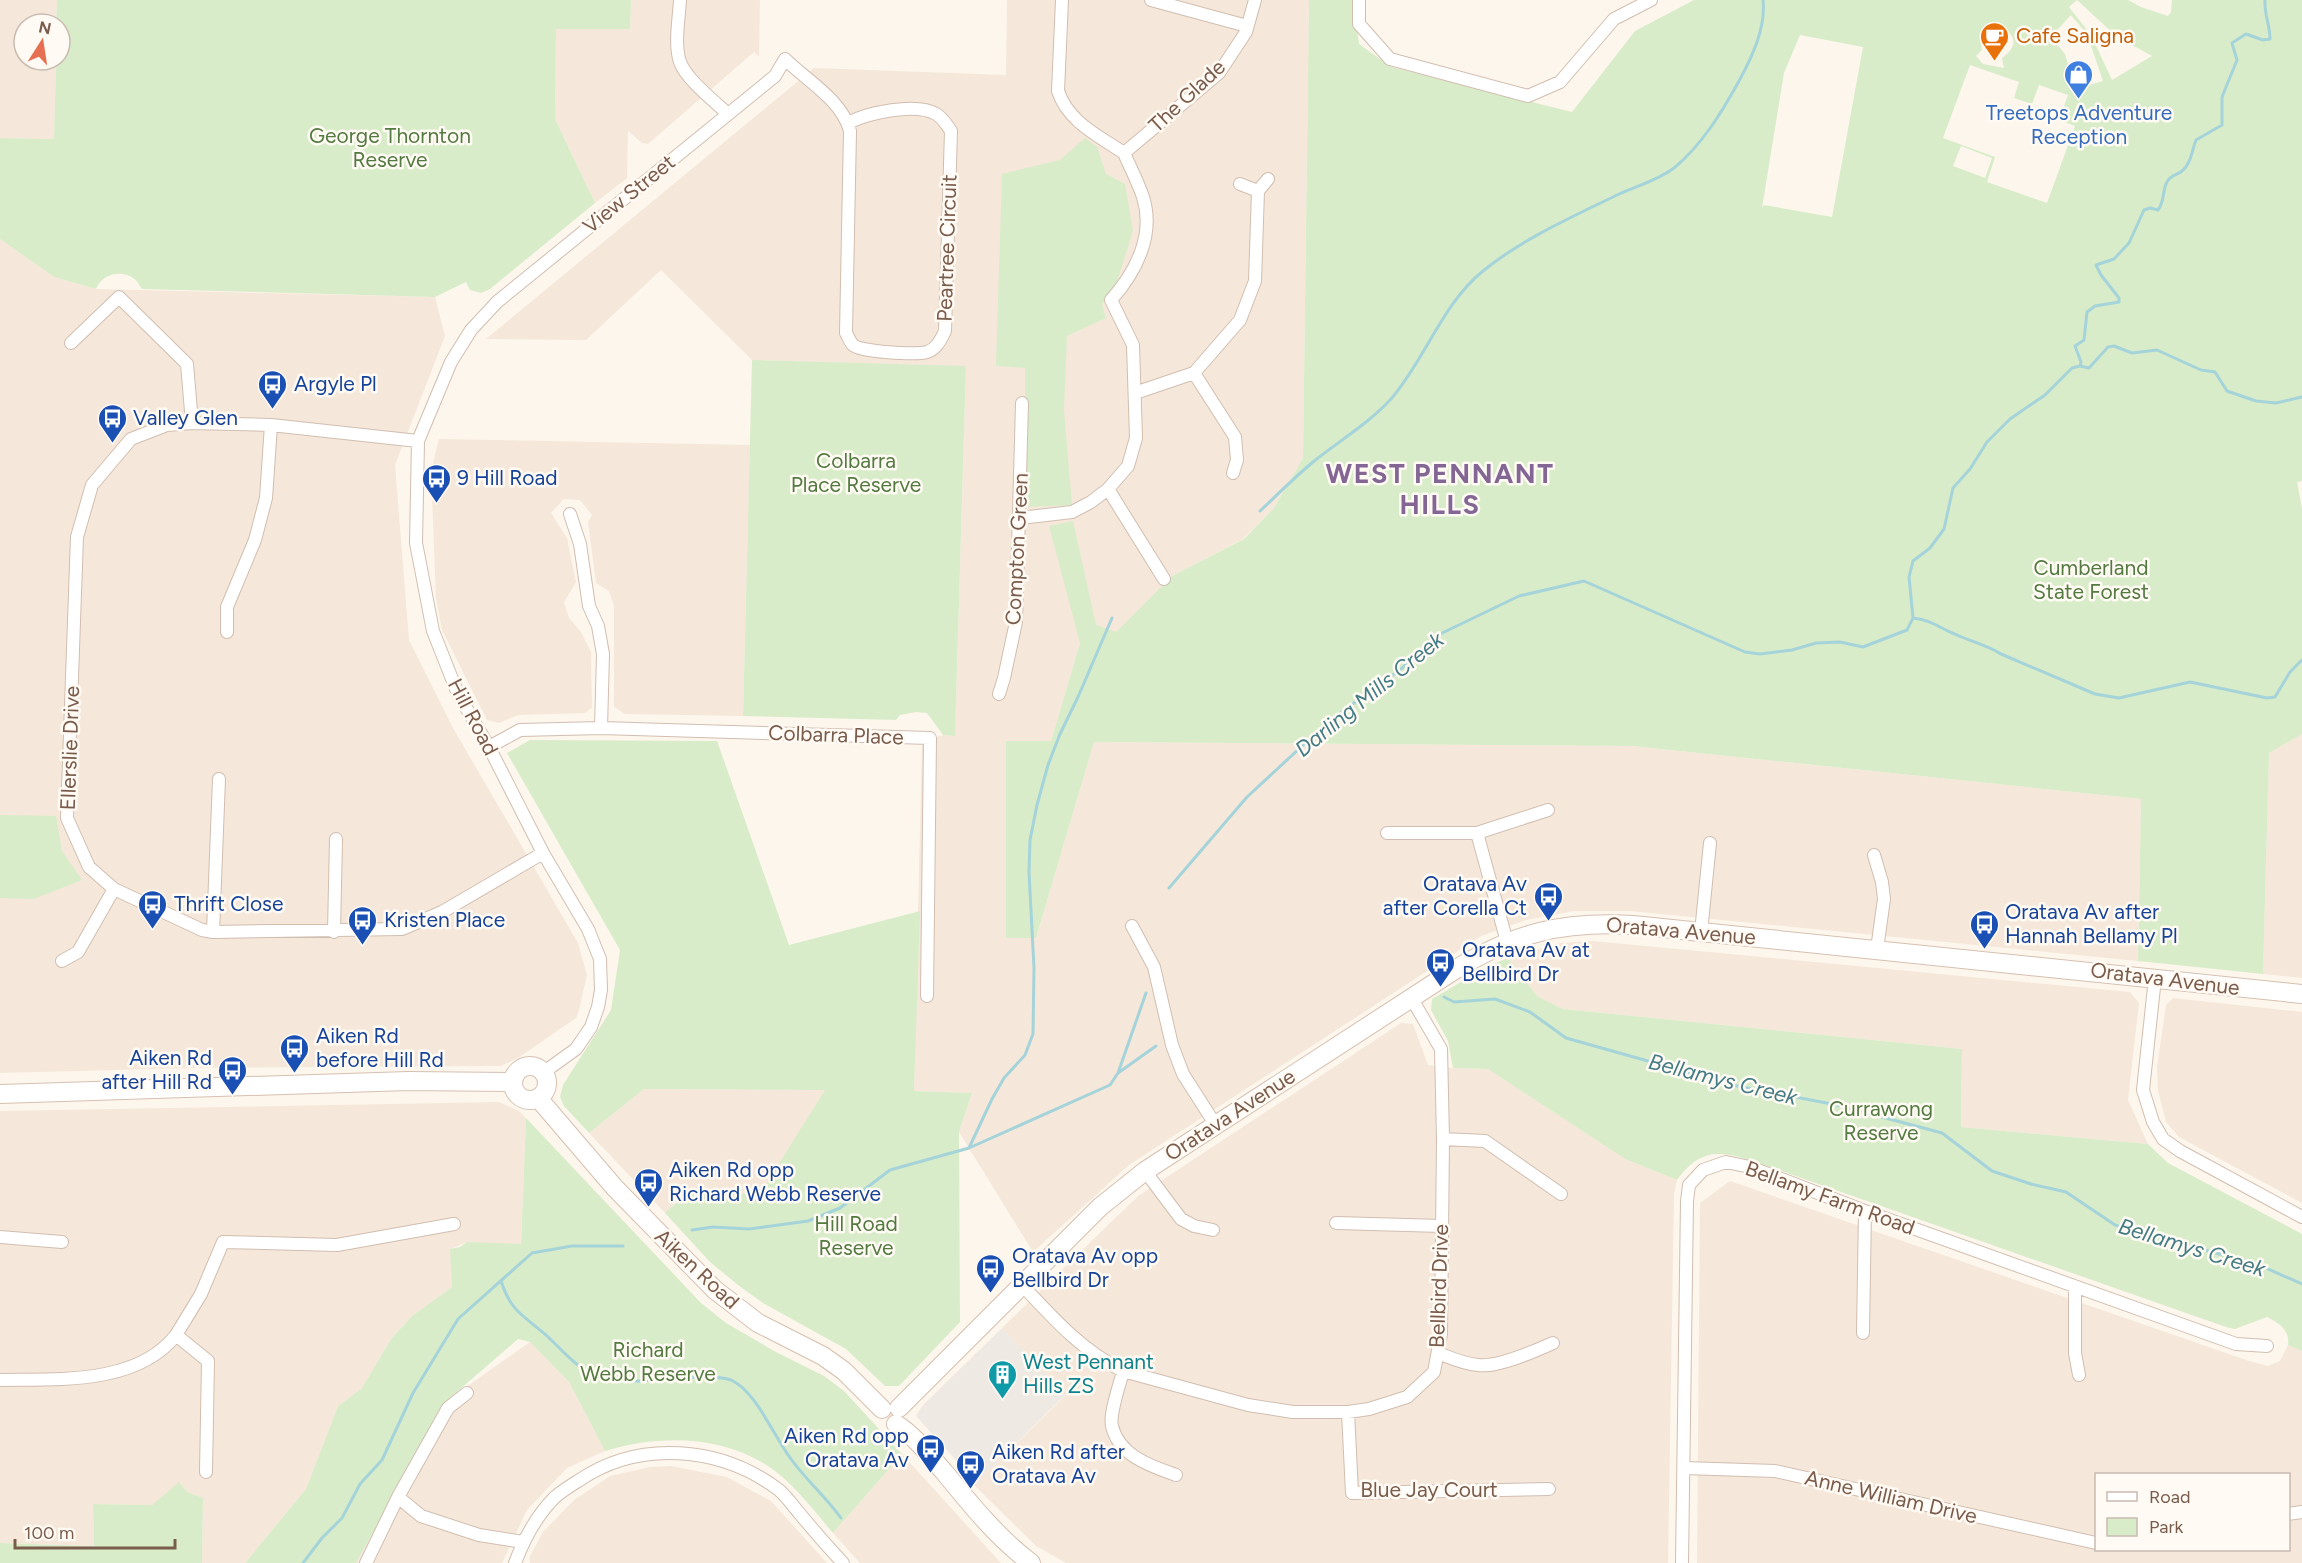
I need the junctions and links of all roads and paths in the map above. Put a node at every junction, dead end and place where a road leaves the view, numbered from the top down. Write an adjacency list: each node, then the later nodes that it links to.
1 (680, 0): 8 (street)
2 (1062, 0): 10 (street)
3 (1151, 0): 7 (street)
4 (1255, 0): 7 (street, The Glade)
5 (1359, 0): 6 (street)
6 (1652, 0)
7 (1247, 26): 10 (street, The Glade)
8 (728, 114): 9 (street, View Street); 14 (street, View Street)
9 (848, 123): 9 (street, Peartree Circuit)
10 (1124, 153): 17 (street)
11 (1268, 179): 13 (street)
12 (1240, 184): 13 (street)
13 (1258, 191): 16 (street)
14 (471, 330): 21 (street, Hill Road)
15 (71, 343): 19 (street)
16 (1194, 373): 17 (street); 22 (street)
17 (1136, 393): 23 (street)
18 (1022, 403): 25 (street, Compton Green)
19 (192, 423): 20 (street, Ellerslie Drive); 39 (street, Ellerslie Drive)
20 (271, 425): 21 (street, Ellerslie Drive); 27 (street)
21 (417, 441): 30 (street, Hill Road)
22 (1233, 473)
23 (1108, 489): 25 (street); 26 (street)
24 (570, 514): 29 (street)
25 (1020, 518): 28 (street, Compton Green)
26 (1164, 579)
27 (228, 632)
28 (999, 694)
29 (601, 728): 30 (street, Colbarra Place); 49 (street, Colbarra Place)
30 (489, 747): 37 (street, Hill Road)
31 (219, 779): 41 (street)
32 (1548, 810): 34 (street)
33 (1387, 833): 34 (street)
34 (1477, 833): 44 (street)
35 (336, 839): 42 (street)
36 (1710, 843): 43 (street)
37 (543, 853): 42 (street, Ellerslie Drive); 51 (street, Hill Road)
38 (1874, 855): 45 (street)
39 (114, 889): 41 (street, Ellerslie Drive); 46 (street)
40 (1132, 926): 55 (street)
41 (213, 932): 42 (street, Ellerslie Drive)
42 (334, 932)
43 (1701, 932): 44 (street, Oratava Avenue); 45 (street, Oratava Avenue)
44 (1507, 942): 50 (street, Oratava Avenue)
45 (1877, 949): 47 (street, Oratava Avenue)
46 (62, 961)
47 (2155, 978): 48 (street, Oratava Avenue); 60 (street)
48 (2302, 994)
49 (927, 996)
50 (1412, 999): 55 (street, Oratava Avenue); 56 (street, Bellbird Drive)
51 (544, 1072): 52 (street); 54 (street)
52 (513, 1083): 53 (street); 54 (street)
53 (0, 1094)
54 (538, 1098): 79 (street, Aiken Road)
55 (1215, 1124): 57 (street, Oratava Avenue)
56 (1443, 1139): 58 (street); 63 (street, Bellbird Drive)
57 (1145, 1171): 64 (street); 67 (street, Oratava Avenue)
58 (1561, 1194)
59 (1865, 1212): 68 (street, Bellamy Farm Road); 69 (street); 80 (street, Bellamy Farm Road)
60 (2302, 1217)
61 (1336, 1223): 63 (street)
62 (454, 1224): 70 (street)
63 (1442, 1226): 73 (street, Bellbird Drive)
64 (1213, 1230)
65 (0, 1237): 66 (street)
66 (62, 1242)
67 (1022, 1286): 74 (street, Bellbird Drive); 79 (street, Oratava Avenue)
68 (2075, 1287): 72 (street, Bellamy Farm Road); 75 (street)
69 (1863, 1333)
70 (176, 1335): 76 (street); 81 (street)
71 (1553, 1343): 73 (street)
72 (2267, 1346)
73 (1438, 1353): 78 (street, Bellbird Drive)
74 (1123, 1371): 78 (street, Bellbird Drive); 82 (street)
75 (2079, 1375)
76 (0, 1380)
77 (467, 1393): 84 (street)
78 (1348, 1412): 83 (street, Blue Jay Court)
79 (892, 1414): 90 (street, Aiken Road)
80 (1684, 1468): 86 (street, Anne William Drive); 91 (street, Bellamy Farm Road)
81 (206, 1472)
82 (1176, 1475)
83 (1549, 1489)
84 (398, 1497): 85 (street); 87 (street)
85 (523, 1542): 88 (street); 89 (street)
86 (2095, 1543)
87 (366, 1563)
88 (515, 1563)
89 (843, 1563)
90 (1031, 1563)
91 (1682, 1563)

